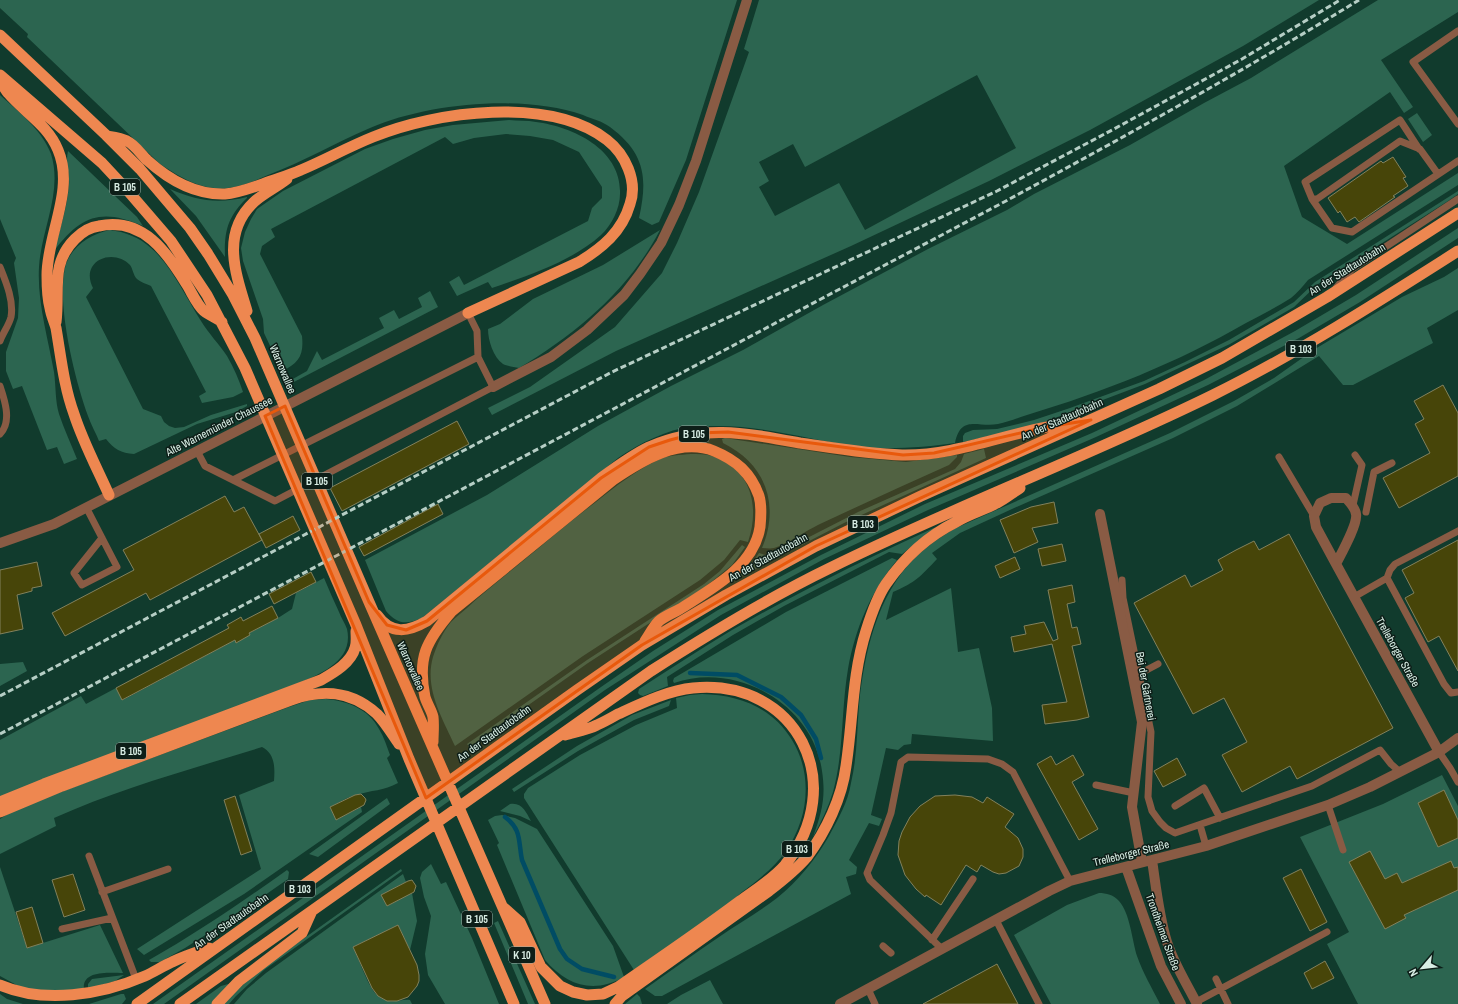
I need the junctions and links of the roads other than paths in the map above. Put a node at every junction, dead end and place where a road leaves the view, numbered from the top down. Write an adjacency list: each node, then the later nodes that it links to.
1 (747, 0): 25 (street)
2 (1458, 31): 6 (lane)
3 (0, 36): 7 (highway, B 105)
4 (0, 75): 19 (highway, B 105)
5 (0, 81): 20 (highway)
6 (1458, 124)
7 (106, 135): 10 (highway); 21 (highway, B 105)
8 (1420, 149): 11 (lane); 12 (lane); 12 (lane)
9 (1458, 161): 11 (lane)
10 (301, 170): 18 (highway); 21 (highway)
11 (1438, 174): 12 (lane)
12 (1312, 199)
13 (1458, 199): 17 (lane)
14 (1458, 213): 17 (highway, An der Stadtautobahn / B 103)
15 (1456, 253): 32 (highway, B 103)
16 (0, 267): 22 (lane)
17 (1327, 297): 26 (highway, An der Stadtautobahn / B 103)
18 (468, 312): 23 (lane); 28 (street, Alte Warnemünder Chaussee)
19 (222, 322): 20 (highway); 48 (highway, B 105)
20 (55, 326): 34 (highway)
21 (255, 338): 47 (highway, Warnowallee / B 105)
22 (0, 341)
23 (478, 357): 25 (lane); 33 (lane)
24 (0, 386): 27 (lane)
25 (493, 388): 33 (lane)
26 (1091, 420): 47 (highway, B 105); 49 (highway, An der Stadtautobahn / B 103)
27 (0, 434)
28 (197, 452): 33 (lane); 34 (street, Alte Warnemünder Chaussee)
29 (1355, 455): 35 (lane)
30 (1279, 457): 39 (lane)
31 (1392, 463): 37 (lane)
32 (1040, 474): 53 (highway, B 103); 101 (highway)
33 (233, 480)
34 (109, 495): 36 (street, Alte Warnemünder Chaussee)
35 (1353, 505): 39 (street); 43 (street)
36 (86, 507): 41 (lane); 42 (street, Alte Warnemünder Chaussee)
37 (1366, 512)
38 (1100, 514): 61 (street, Bei der Gärtnerei)
39 (1314, 516): 43 (street, Trelleborger Straße)
40 (1458, 531): 44 (lane)
41 (102, 538): 41 (lane)
42 (0, 543)
43 (1336, 564): 46 (street, Trelleborger Straße)
44 (1388, 578): 46 (lane); 52 (lane)
45 (1122, 580): 51 (lane)
46 (1354, 597): 56 (street, Trelleborger Straße)
47 (369, 602): 55 (highway, Warnowallee)
48 (356, 625): 57 (highway, B 105); 62 (highway, B 105)
49 (642, 645): 55 (highway); 84 (highway, An der Stadtautobahn / B 103)
50 (1158, 664): 51 (lane)
51 (1140, 674): 67 (lane)
52 (1458, 692)
53 (555, 738): 77 (highway, B 103); 78 (highway, B 103)
54 (1458, 738): 56 (street, Trelleborger Straße)
55 (433, 747): 77 (highway, Warnowallee)
56 (1439, 752): 58 (street, Trelleborger Straße); 59 (lane)
57 (410, 760): 65 (highway); 88 (highway, B 105)
58 (1400, 772): 63 (street, Trelleborger Straße); 66 (lane)
59 (1458, 781)
60 (1096, 785): 61 (lane)
61 (1134, 793): 71 (street, Bei der Gärtnerei)
62 (0, 802)
63 (1328, 804): 68 (street, Trelleborger Straße); 69 (lane)
64 (1175, 806): 66 (lane)
65 (0, 812)
66 (1220, 818): 67 (lane)
67 (1200, 825): 68 (lane)
68 (1206, 846): 71 (street, Trelleborger Straße)
69 (1343, 850)
70 (89, 856): 76 (lane)
71 (1147, 861): 72 (street, Trelleborger Straße); 94 (street, Trondheimer Straße)
72 (1126, 867): 75 (street, Trelleborger Straße); 105 (street, Trondheimer Straße)
73 (168, 868): 76 (lane)
74 (972, 879): 83 (lane)
75 (1070, 881): 80 (street, Trelleborger Straße); 83 (lane)
76 (102, 892): 79 (lane)
77 (501, 905): 100 (highway, Warnowallee / K 10)
78 (311, 912): 96 (highway, B 103); 97 (highway)
79 (112, 918): 81 (lane); 89 (lane)
80 (996, 920): 86 (street, Trelleborger Straße); 104 (lane)
81 (62, 929)
82 (1327, 932): 92 (lane)
83 (932, 940): 86 (lane)
84 (225, 942): 89 (highway); 95 (highway, An der Stadtautobahn / B 103)
85 (883, 946): 87 (lane)
86 (942, 949): 93 (street, Trelleborger Straße)
87 (891, 953)
88 (502, 978): 98 (highway, B 105); 99 (highway)
89 (136, 979): 91 (highway)
90 (1216, 979): 92 (lane)
91 (0, 985)
92 (1220, 988): 94 (lane); 106 (lane)
93 (868, 989): 102 (street, Trelleborger Straße); 103 (lane)
94 (1197, 1003)
95 (138, 1004)
96 (180, 1004)
97 (217, 1004)
98 (507, 1004)
99 (514, 1004)
100 (544, 1004)
101 (615, 1004)
102 (840, 1004)
103 (875, 1004)
104 (1039, 1004)
105 (1181, 1004)
106 (1228, 1004)

